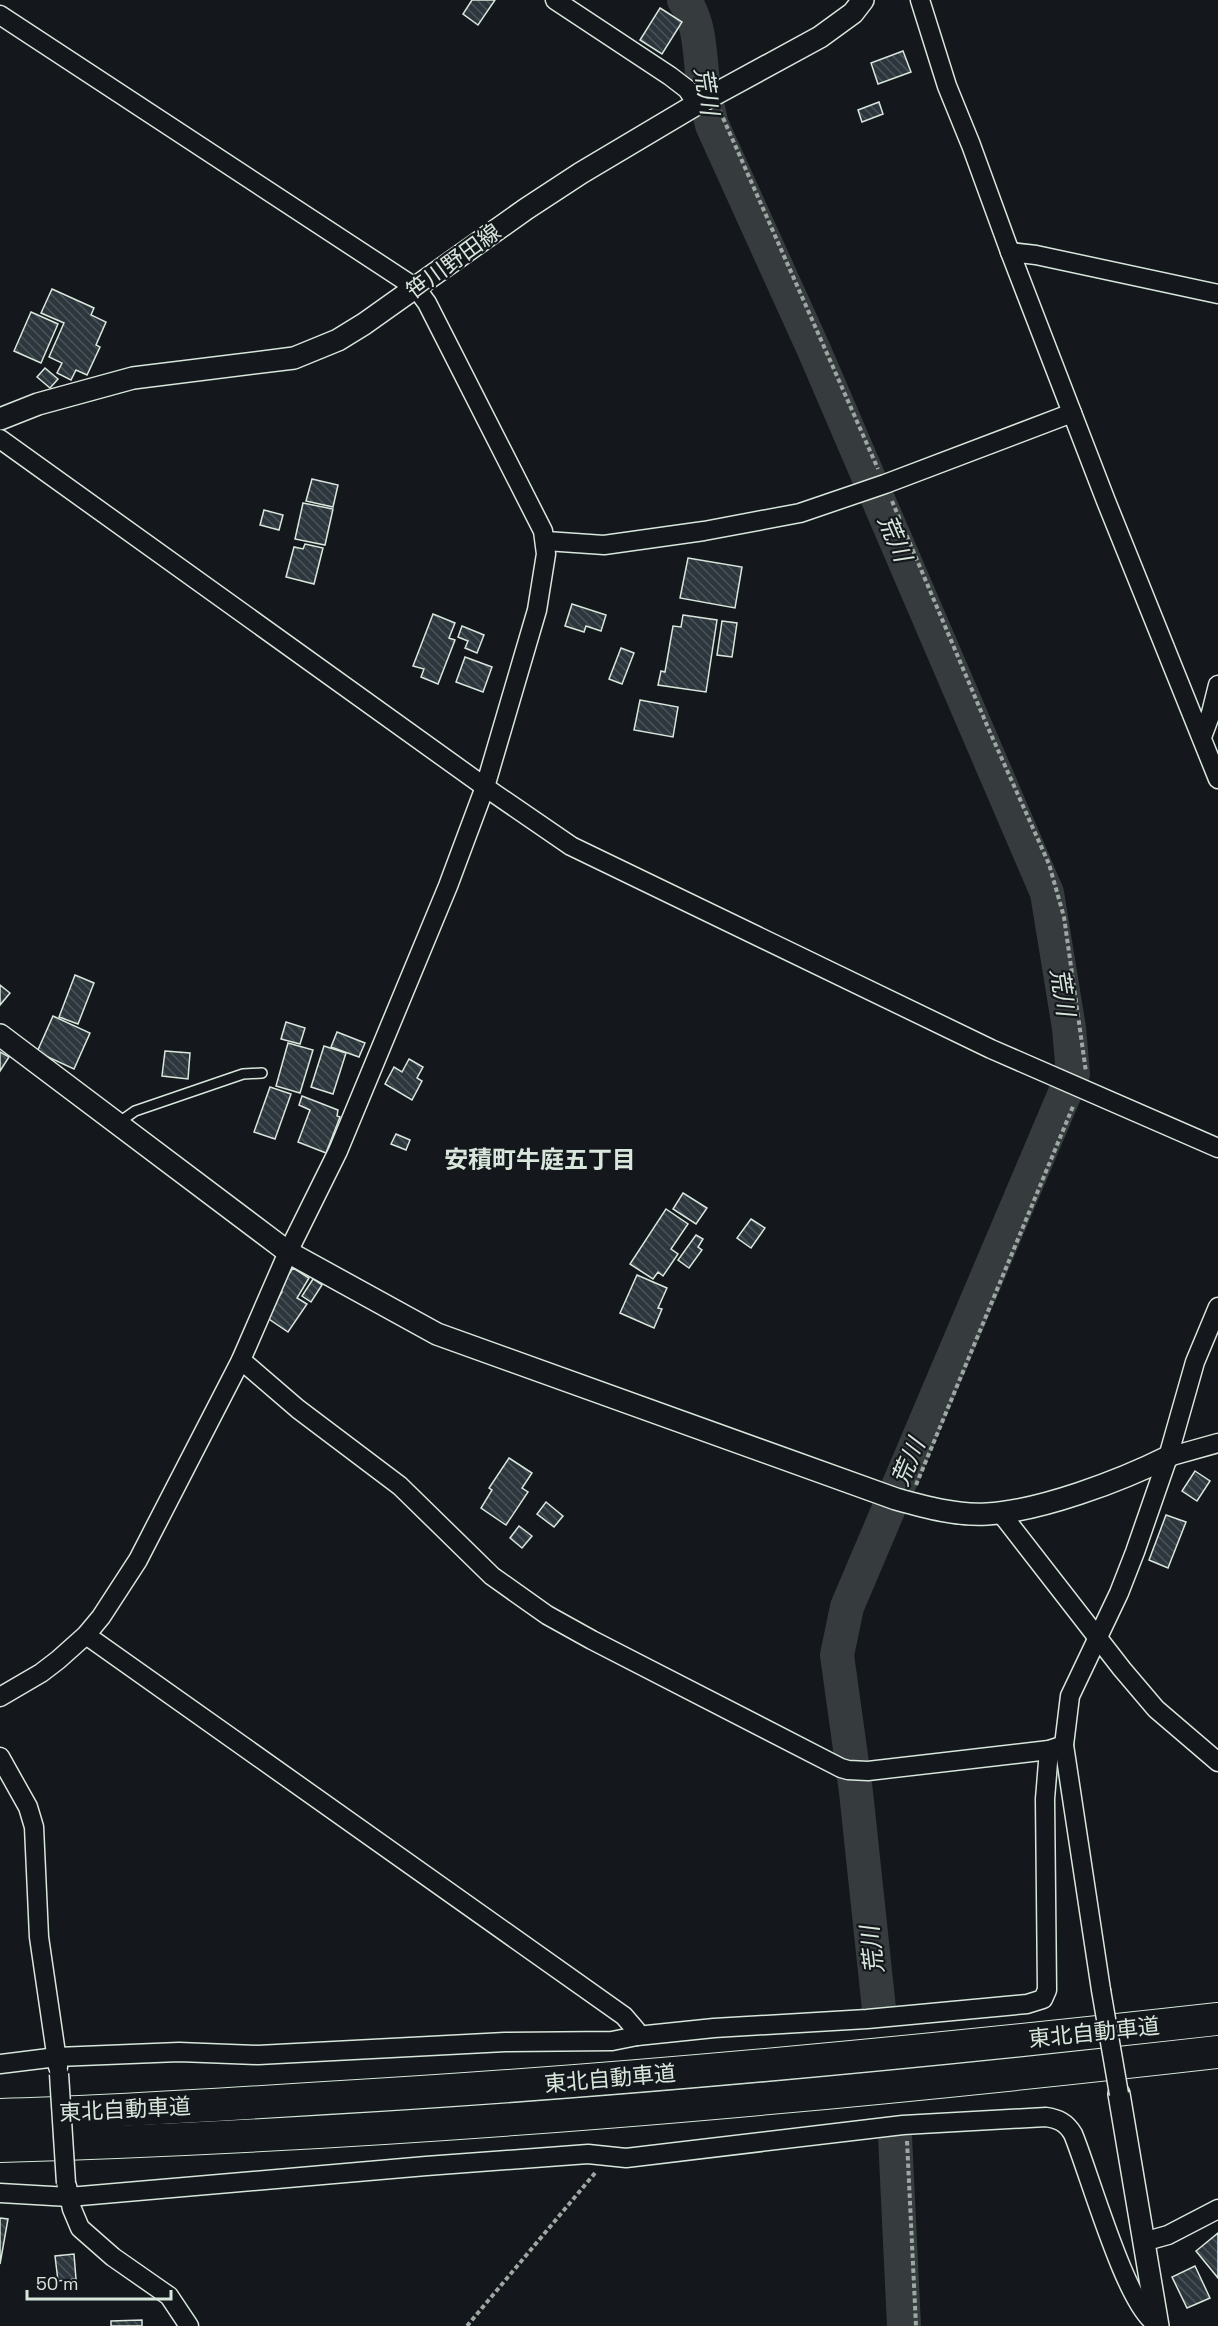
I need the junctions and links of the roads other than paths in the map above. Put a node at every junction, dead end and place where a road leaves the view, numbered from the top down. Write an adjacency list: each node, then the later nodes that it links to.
1 (555, 0): 5 (street)
2 (863, 0): 5 (street, 笹川野田線)
3 (920, 0): 6 (street)
4 (0, 15): 7 (street)
5 (705, 99): 7 (street, 笹川野田線)
6 (1010, 252): 8 (street); 9 (street)
7 (416, 288): 10 (street, 笹川野田線); 12 (street)
8 (1218, 294)
9 (1072, 413): 12 (street); 14 (street)
10 (0, 419)
11 (0, 439): 16 (street)
12 (546, 541): 16 (street)
13 (1218, 685): 14 (street)
14 (1202, 737): 15 (street)
15 (1218, 779)
16 (485, 787): 20 (street); 21 (street)
17 (0, 1035): 19 (street)
18 (262, 1073): 19 (lane)
19 (118, 1123): 21 (street)
20 (1218, 1148)
21 (288, 1252): 23 (street); 26 (street)
22 (1218, 1307): 25 (street)
23 (241, 1360): 27 (street); 30 (street)
24 (1218, 1443): 25 (street)
25 (1168, 1457): 26 (street); 28 (street)
26 (1000, 1512): 28 (street)
27 (86, 1635): 29 (street); 34 (street)
28 (1098, 1638): 30 (street); 32 (street)
29 (0, 1697)
30 (1057, 1748): 34 (street); 38 (street, bridge)
31 (0, 1757): 37 (street)
32 (1218, 1762)
33 (1218, 2019): 39 (highway, 東北自動車道)
34 (637, 2036): 37 (street)
35 (1218, 2052): 40 (highway, 東北自動車道)
36 (0, 2064): 37 (street)
37 (58, 2066): 41 (street, bridge)
38 (1119, 2094): 44 (street)
39 (0, 2115)
40 (0, 2146)
41 (68, 2190): 42 (street); 45 (street); 46 (street)
42 (0, 2193)
43 (1218, 2209): 44 (street)
44 (1143, 2242): 45 (street)
45 (1157, 2325)
46 (189, 2326)

